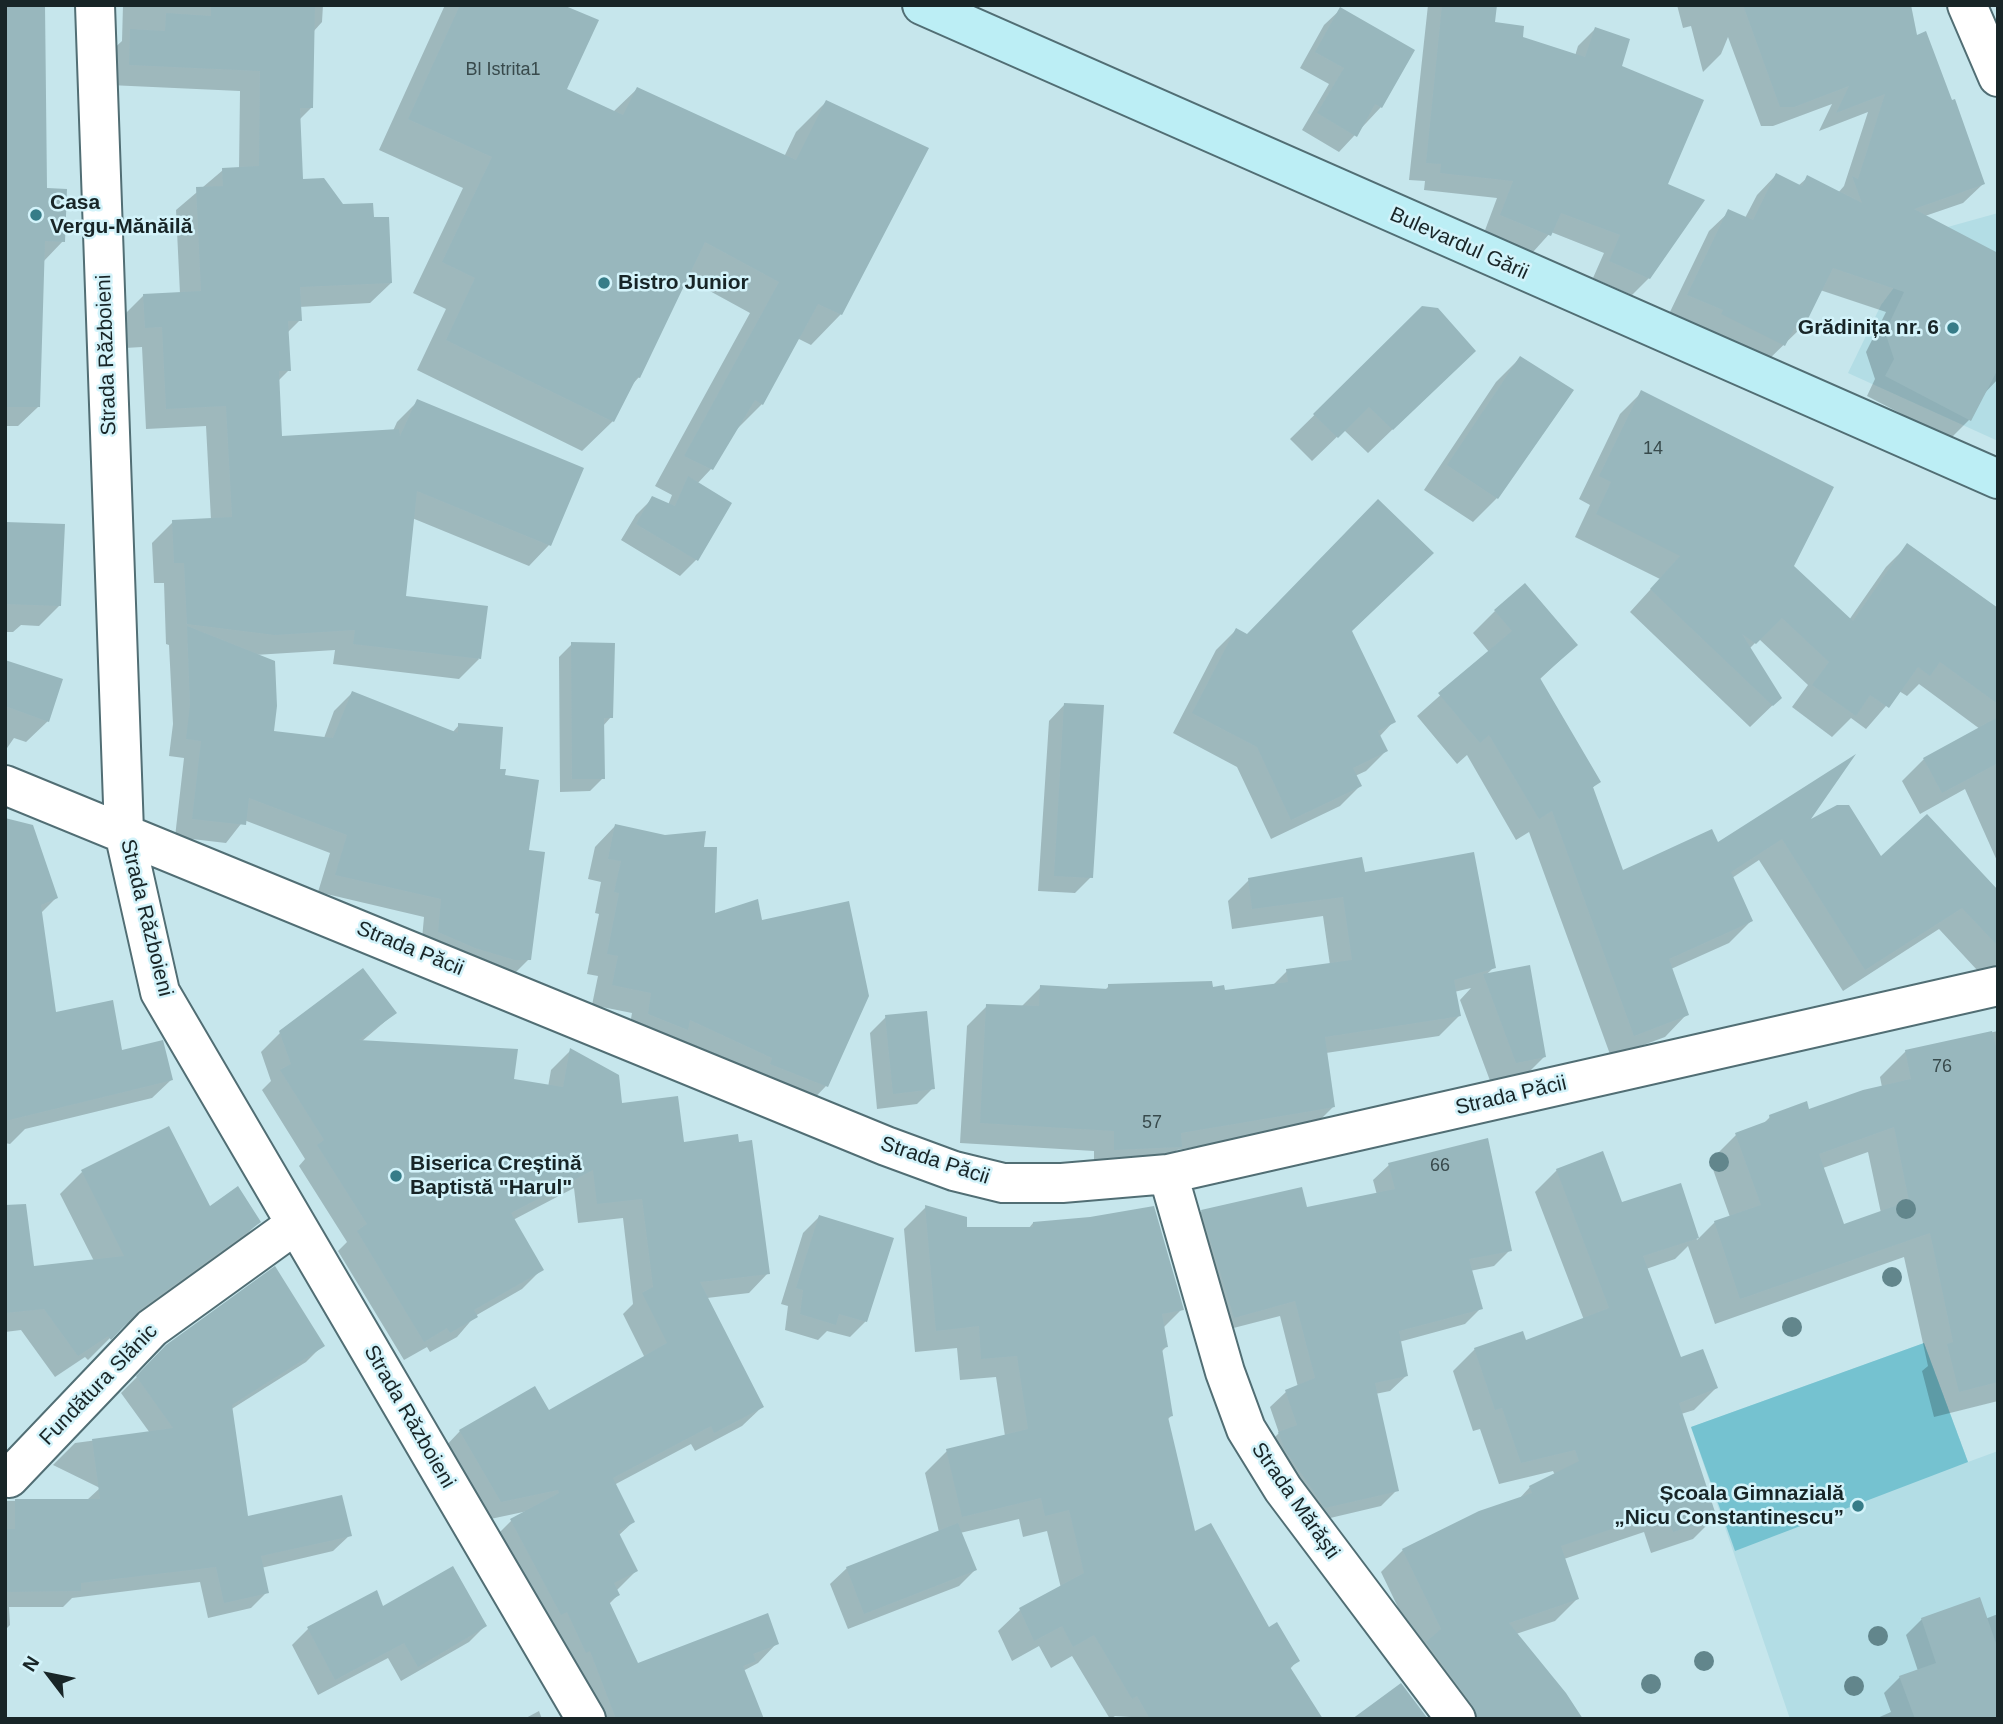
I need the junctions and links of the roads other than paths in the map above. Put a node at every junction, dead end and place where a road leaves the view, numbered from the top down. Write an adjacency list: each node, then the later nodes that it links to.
1 (95, 5): 7 (street, Strada Războieni)
2 (922, 5): 5 (street, Bulevardul Gării)
3 (1967, 5): 4 (street)
4 (1998, 77)
5 (1998, 479)
6 (5, 785): 7 (street, Strada Păcii)
7 (124, 832): 9 (street, Strada Păcii); 10 (street, Strada Războieni)
8 (1998, 986): 9 (street, Strada Păcii)
9 (1168, 1174): 13 (street, Strada Mărăști)
10 (296, 1224): 11 (street, Fundătura Slănic); 12 (street, Strada Războieni)
11 (9, 1478)
12 (586, 1719)
13 (1455, 1719)

